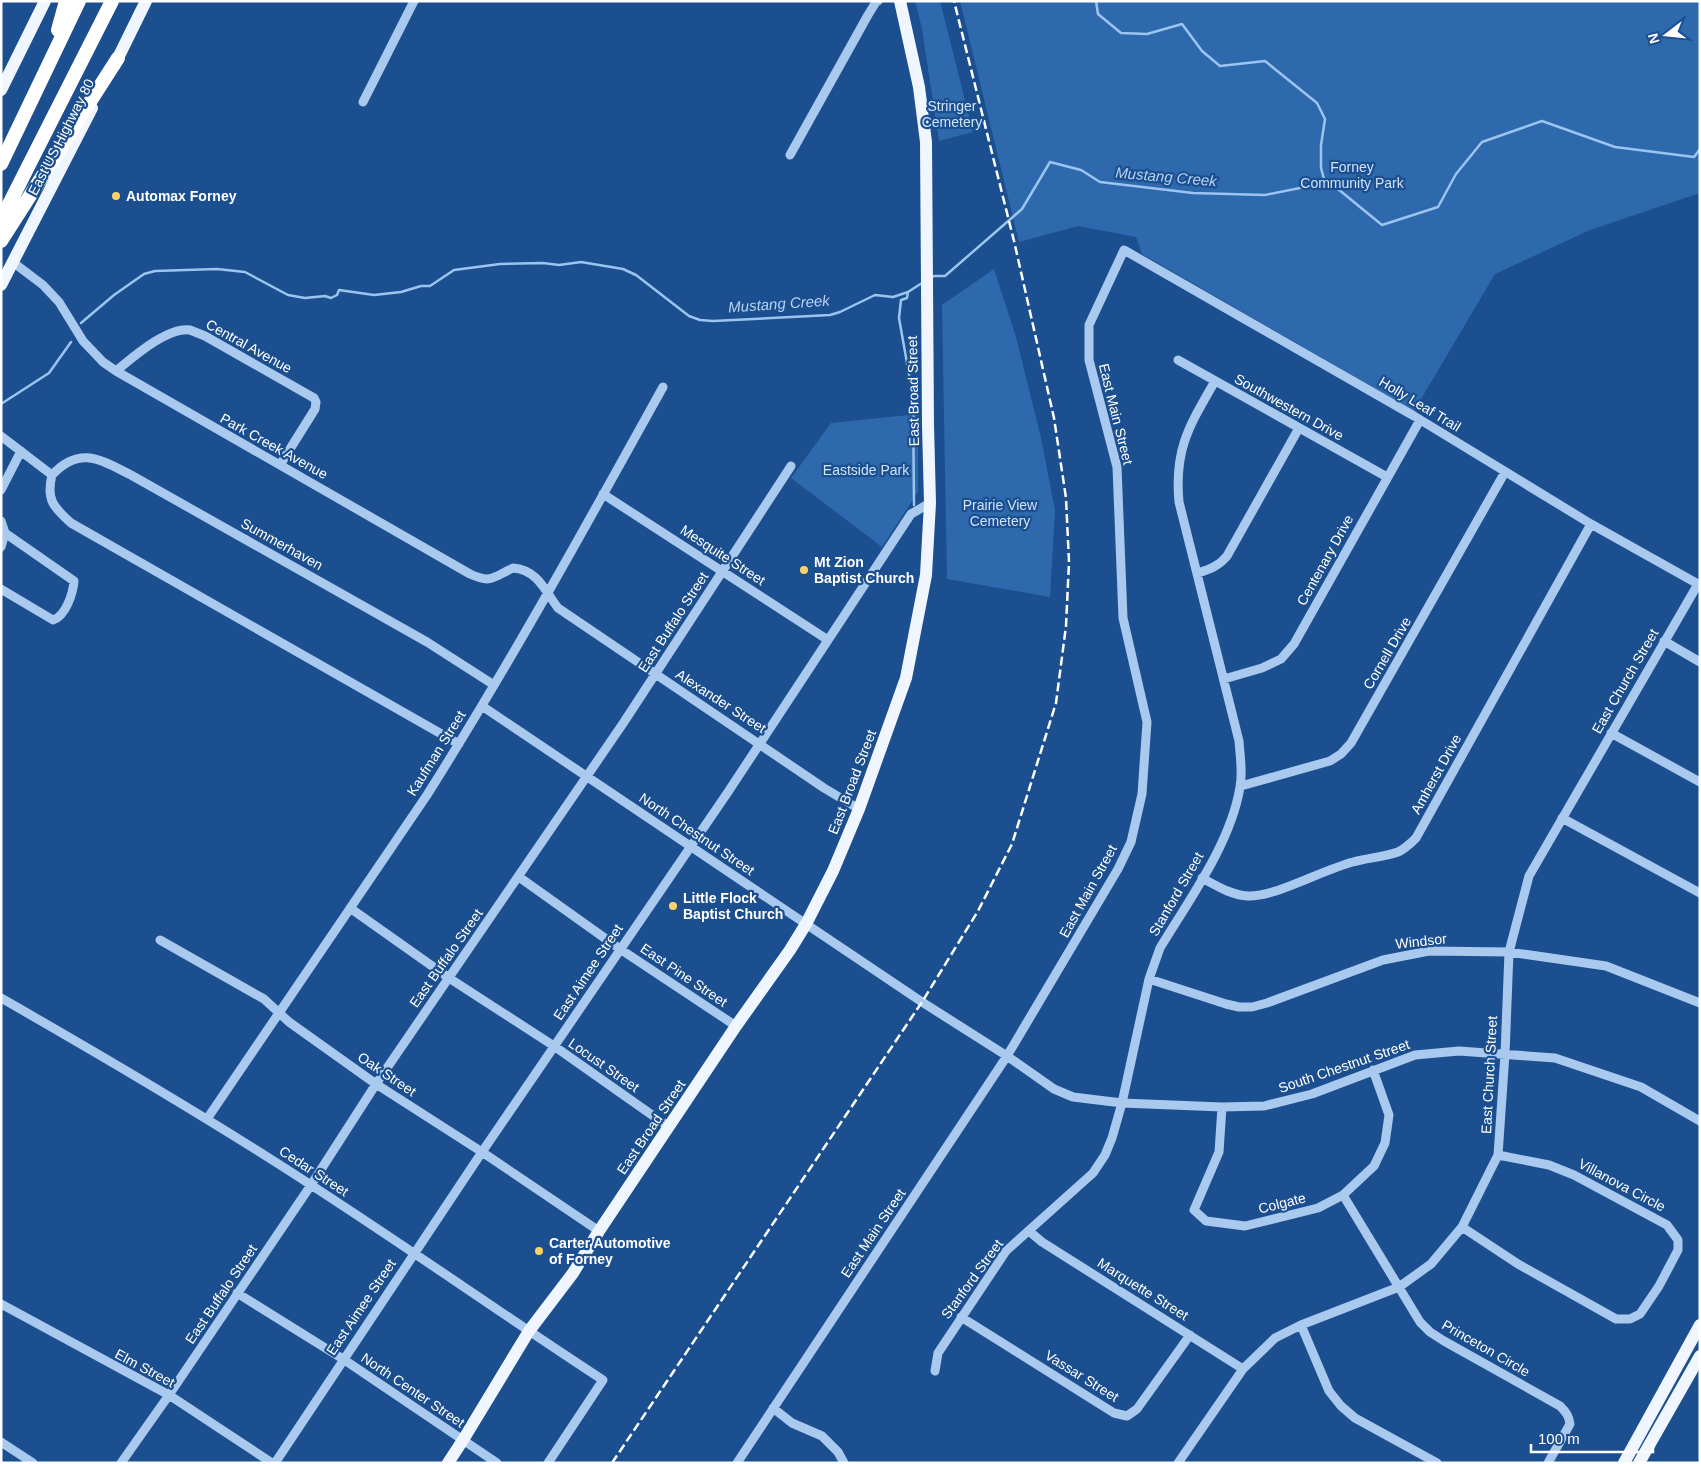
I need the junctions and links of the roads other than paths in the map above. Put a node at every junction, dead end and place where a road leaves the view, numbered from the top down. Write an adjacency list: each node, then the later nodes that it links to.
1 (45, 1): 11 (main road)
2 (66, 1): 10 (highway)
3 (79, 1): 10 (highway)
4 (112, 1): 15 (highway)
5 (146, 1): 9 (main road, East US Highway 80)
6 (414, 1): 12 (street)
7 (878, 1): 13 (street)
8 (900, 1): 35 (main road, East Broad Street)
9 (118, 58): 16 (highway); 18 (main road, East US Highway 80)
10 (44, 76): 14 (highway)
11 (1, 90)
12 (363, 102)
13 (790, 154)
14 (1, 164)
15 (1, 220)
16 (1, 241)
17 (1124, 250): 24 (street, Holly Leaf Trail); 78 (street, East Main Street)
18 (14, 263): 19 (main road, East US Highway 80); 21 (street, Park Creek Avenue)
19 (1, 285)
20 (1178, 360): 22 (street, Southwestern Drive)
21 (116, 371): 28 (street, Park Creek Avenue); 28 (street, Central Avenue)
22 (1215, 380): 25 (street, Southwestern Drive); 41 (street, Stanford Street)
23 (663, 387): 34 (street, Kaufman Street)
24 (1420, 420): 30 (street, Holly Leaf Trail); 32 (street, Centenary Drive)
25 (1299, 428): 32 (street, Southwestern Drive); 41 (street)
26 (1, 436): 27 (street)
27 (21, 452): 31 (street); 33 (street)
28 (280, 466): 44 (street, Park Creek Avenue)
29 (791, 466): 40 (street, East Buffalo Street)
30 (1505, 472): 37 (street, Holly Leaf Trail); 57 (street, Cornell Drive)
31 (52, 475): 50 (street, Summerhaven); 54 (street)
32 (1387, 477): 49 (street, Centenary Drive)
33 (1, 490)
34 (603, 494): 40 (street, Mesquite Street); 44 (street, Kaufman Street)
35 (930, 503): 45 (street, East Aimee Street); 58 (main road, East Broad Street)
36 (1, 521): 38 (street)
37 (1591, 524): 42 (street, Holly Leaf Trail); 62 (street, Amherst Drive)
38 (5, 533): 39 (street); 43 (street)
39 (1, 548)
40 (722, 571): 45 (street, Mesquite Street); 48 (street, East Buffalo Street)
41 (1198, 573): 49 (street, Stanford Street)
42 (1699, 584): 46 (street, East Church Street)
43 (1, 588)
44 (547, 594): 48 (street, Alexander Street); 50 (street, Kaufman Street)
45 (828, 640): 53 (street, East Aimee Street)
46 (1664, 641): 47 (street); 52 (street, East Church Street)
47 (1700, 662)
48 (656, 675): 53 (street, Alexander Street); 55 (street, East Buffalo Street)
49 (1224, 679): 57 (street, Stanford Street)
50 (494, 685): 51 (street, Kaufman Street)
51 (482, 706): 54 (street, Kaufman Street); 55 (street, North Chestnut Street)
52 (1610, 733): 56 (street); 59 (street, East Church Street)
53 (760, 743): 58 (street, Alexander Street); 60 (street, East Aimee Street)
54 (459, 744): 64 (street, Kaufman Street)
55 (588, 776): 60 (street, North Chestnut Street); 61 (street, East Buffalo Street)
56 (1700, 782)
57 (1241, 786): 62 (street, Stanford Street)
58 (859, 809): 65 (main road, East Broad Street)
59 (1562, 818): 63 (street); 68 (street, East Church Street)
60 (691, 846): 65 (street, North Chestnut Street); 67 (street, East Aimee Street)
61 (519, 877): 67 (street, East Pine Street); 69 (street, East Buffalo Street)
62 (1202, 878): 70 (street, Stanford Street)
63 (1700, 893)
64 (350, 908): 69 (street, Locust Street); 74 (street, Kaufman Street)
65 (806, 924): 72 (street, North Chestnut Street); 75 (main road, East Broad Street)
66 (160, 940): 74 (street, Oak Street)
67 (620, 949): 75 (street, East Pine Street); 76 (street, East Aimee Street)
68 (1509, 952): 70 (street, Windsor); 73 (street, Windsor); 77 (street, East Church Street)
69 (448, 978): 76 (street, Locust Street); 80 (street, East Buffalo Street)
70 (1149, 979): 81 (street, Stanford Street)
71 (1, 998): 83 (street, Cedar Street)
72 (922, 1002): 78 (street, South Chestnut Street)
73 (1700, 1004)
74 (279, 1013): 80 (street, Oak Street); 83 (street, Kaufman Street)
75 (736, 1026): 85 (main road, East Broad Street)
76 (554, 1046): 85 (street, Locust Street); 86 (street, East Aimee Street)
77 (1505, 1054): 79 (street, South Chestnut Street); 84 (street, South Chestnut Street); 87 (street, East Church Street)
78 (1007, 1056): 81 (street, South Chestnut Street); 107 (street, East Main Street)
79 (1373, 1070): 82 (street, South Chestnut Street); 89 (street, Colgate)
80 (376, 1084): 86 (street, Oak Street); 88 (street, East Buffalo Street)
81 (1122, 1103): 82 (street, South Chestnut Street); 92 (street, Stanford Street)
82 (1222, 1107): 89 (street, Colgate)
83 (207, 1119): 88 (street, Cedar Street)
84 (1700, 1121)
85 (669, 1127): 91 (main road, East Broad Street)
86 (482, 1152): 91 (street, Oak Street); 93 (street, East Aimee Street)
87 (1498, 1155): 90 (street, East Church Street); 90 (street, Villanova Circle)
88 (311, 1185): 93 (street, Cedar Street); 95 (street, East Buffalo Street)
89 (1343, 1195): 94 (street, Princeton Circle)
90 (1462, 1227): 94 (street, East Church Street)
91 (599, 1231): 100 (main road, East Broad Street)
92 (1029, 1231): 97 (street, Stanford Street); 101 (street, Marquette Street)
93 (414, 1253): 100 (street, Cedar Street); 103 (street, East Aimee Street)
94 (1399, 1287): 98 (street, East Church Street); 120 (street, Princeton Circle)
95 (237, 1293): 103 (street, North Center Street); 106 (street, East Buffalo Street)
96 (1, 1304): 106 (street, Elm Street)
97 (961, 1317): 101 (street, Vassar Street); 105 (street, Stanford Street)
98 (1301, 1325): 104 (street, East Church Street); 119 (street)
99 (1700, 1325): 121 (main road)
100 (529, 1331): 108 (main road, East Broad Street); 115 (street, Cedar Street)
101 (1190, 1335): 104 (street, Marquette Street)
102 (1700, 1356): 122 (main road)
103 (343, 1359): 108 (street, North Center Street); 112 (street, East Aimee Street)
104 (1243, 1369): 118 (street, East Church Street)
105 (935, 1371)
106 (169, 1395): 111 (street, East Buffalo Street); 112 (street, Elm Street)
107 (773, 1408): 116 (street, East Main Street); 117 (street)
108 (463, 1440): 113 (main road, East Broad Street); 114 (street, North Center Street)
109 (1, 1442): 110 (street)
110 (32, 1463)
111 (121, 1463)
112 (273, 1463)
113 (448, 1463)
114 (497, 1463)
115 (548, 1463)
116 (737, 1463)
117 (844, 1463)
118 (1178, 1463)
119 (1437, 1463)
120 (1548, 1463)
121 (1624, 1463)
122 (1639, 1463)

